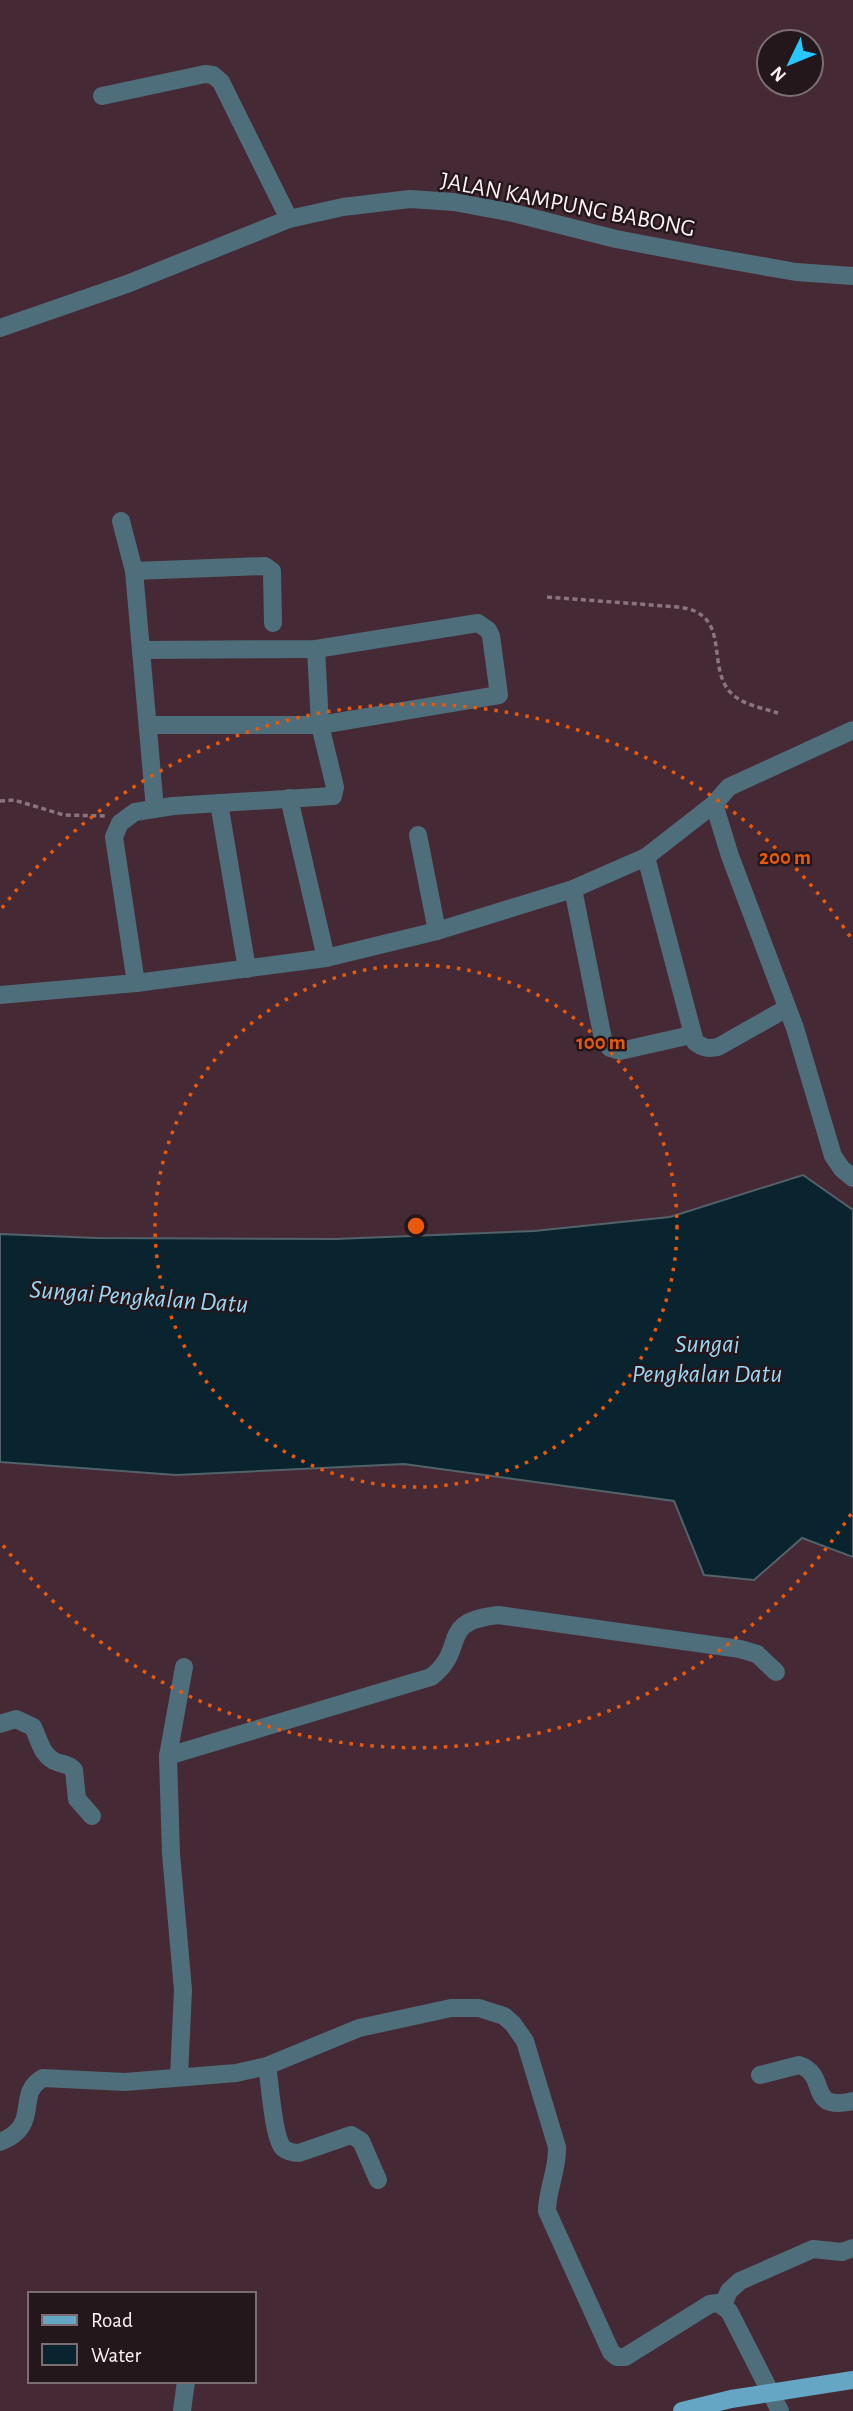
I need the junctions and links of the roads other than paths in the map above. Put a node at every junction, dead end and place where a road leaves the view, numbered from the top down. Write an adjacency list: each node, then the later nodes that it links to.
1 (102, 96): 2 (street)
2 (289, 219): 3 (street, JALAN KAMPUNG BABONG); 4 (street, JALAN KAMPUNG BABONG)
3 (853, 276)
4 (0, 328)
5 (121, 521): 6 (street)
6 (134, 571): 7 (street); 9 (street)
7 (273, 623)
8 (316, 649): 9 (street); 10 (street); 10 (street)
9 (141, 650): 11 (street)
10 (320, 724): 11 (street); 13 (street)
11 (148, 725): 16 (street)
12 (853, 730): 15 (street)
13 (289, 798): 14 (street); 21 (street)
14 (219, 803): 16 (street); 22 (street)
15 (715, 804): 18 (street); 25 (street)
16 (155, 809): 23 (street)
17 (418, 835): 20 (street)
18 (646, 857): 19 (street); 26 (street)
19 (573, 889): 20 (street); 26 (street)
20 (437, 931): 21 (street)
21 (326, 958): 22 (street)
22 (247, 969): 23 (street)
23 (136, 983): 24 (street)
24 (0, 995)
25 (787, 1008): 26 (street); 27 (street)
26 (691, 1035)
27 (847, 1174)
28 (184, 1667): 31 (street)
29 (776, 1672): 31 (street)
30 (0, 1724): 32 (street)
31 (168, 1756): 35 (street)
32 (92, 1816)
33 (267, 2066): 35 (street); 38 (street); 40 (street)
34 (760, 2075): 36 (street)
35 (179, 2077): 37 (street)
36 (853, 2101)
37 (0, 2142)
38 (378, 2180)
39 (853, 2248): 40 (street)
40 (723, 2305): 43 (street)
41 (853, 2380): 43 (main road)
42 (186, 2383): 44 (street)
43 (770, 2392): 45 (main road); 46 (street)
44 (182, 2411)
45 (682, 2411)
46 (780, 2411)

